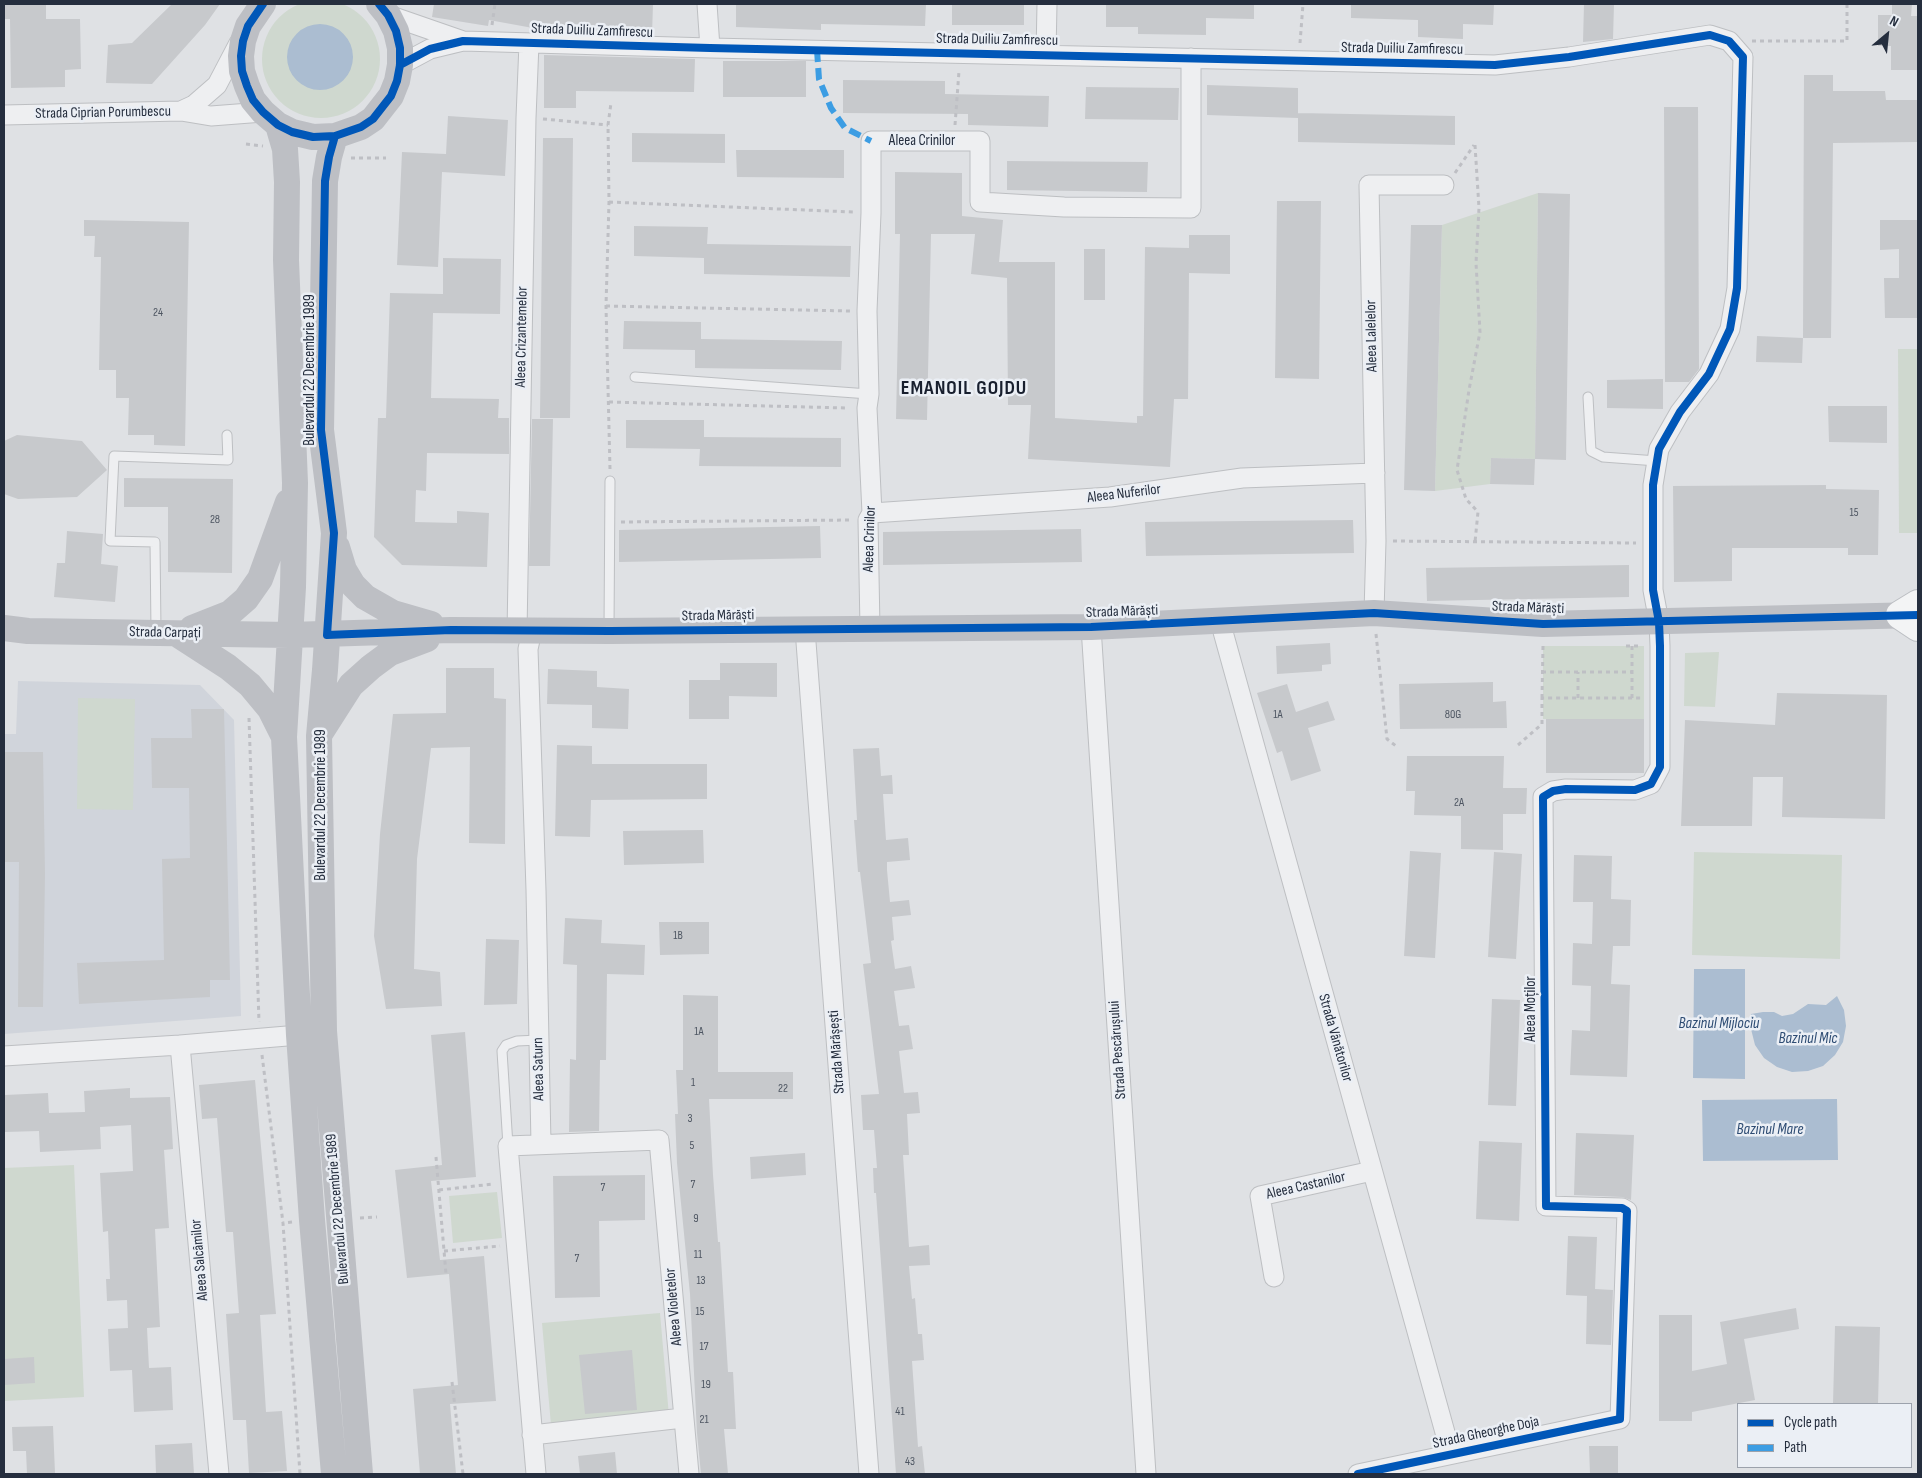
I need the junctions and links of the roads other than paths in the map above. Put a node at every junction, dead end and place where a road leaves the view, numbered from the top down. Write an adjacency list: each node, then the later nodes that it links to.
1 (262, 4): 5 (main road, Bulevardul 22 Decembrie 1989)
2 (707, 4): 8 (street)
3 (1047, 4): 9 (street)
4 (386, 8): 6 (street); 11 (main road)
5 (248, 26): 12 (street, Strada Ciprian Porumbescu); 14 (main road, Bulevardul 22 Decembrie 1989)
6 (463, 41): 7 (street, Strada Duiliu Zamfirescu); 11 (street)
7 (529, 43): 8 (street, Strada Duiliu Zamfirescu); 37 (street, Aleea Crizantemelor)
8 (710, 48): 9 (street, Strada Duiliu Zamfirescu)
9 (1046, 55): 10 (street, Strada Duiliu Zamfirescu)
10 (1191, 58): 19 (street, Aleea Crinilor); 21 (street, Strada Duiliu Zamfirescu)
11 (400, 65): 15 (main road)
12 (181, 111): 13 (street, Strada Ciprian Porumbescu); 14 (street)
13 (4, 115)
14 (270, 118): 15 (main road); 24 (main road, Bulevardul 22 Decembrie 1989)
15 (335, 136): 26 (main road, Bulevardul 22 Decembrie 1989)
16 (1444, 186): 22 (street, Aleea Lalelelor)
17 (635, 377): 19 (lane)
18 (1588, 397): 21 (lane)
19 (868, 401): 25 (street, Aleea Crinilor)
20 (228, 434): 38 (lane)
21 (1657, 461): 30 (street)
22 (1375, 473): 25 (street, Aleea Nuferilor); 27 (street, Aleea Lalelelor)
23 (610, 481): 36 (lane)
24 (295, 483): 38 (main road); 39 (main road, Bulevardul 22 Decembrie 1989)
25 (870, 516): 34 (street, Aleea Crinilor)
26 (334, 533): 35 (main road); 40 (main road, Bulevardul 22 Decembrie 1989)
27 (1374, 614): 29 (main road, Strada Mărăști); 30 (main road, Strada Mărăști)
28 (1914, 615): 30 (main road, Strada Mărăști)
29 (1220, 622): 31 (main road, Strada Mărăști); 49 (street, Strada Vânătorilor)
30 (1659, 622): 52 (street, Aleea Moților)
31 (1091, 627): 34 (main road, Strada Mărăști); 61 (street, Strada Pescărușului)
32 (4, 628): 38 (main road, Strada Carpați)
33 (805, 629): 34 (main road, Strada Mărăști); 36 (main road, Strada Mărăști); 60 (street, Strada Mărășești)
34 (870, 629)
35 (451, 630): 37 (main road, Strada Mărăști); 40 (main road, Strada Mărăști); 41 (main road)
36 (610, 631): 37 (main road, Strada Mărăști)
37 (524, 632): 44 (street, Aleea Saturn)
38 (166, 634): 39 (main road, Strada Carpați); 42 (main road)
39 (290, 635): 40 (main road, Strada Carpați); 42 (main road, Bulevardul 22 Decembrie 1989)
40 (327, 635): 41 (main road, Bulevardul 22 Decembrie 1989)
41 (319, 736): 57 (main road, Bulevardul 22 Decembrie 1989)
42 (284, 737): 43 (main road, Bulevardul 22 Decembrie 1989)
43 (298, 1035): 45 (street); 56 (main road, Bulevardul 22 Decembrie 1989)
44 (539, 1040): 47 (street, Aleea Saturn); 48 (lane)
45 (180, 1045): 46 (street); 55 (street, Aleea Salcâmilor)
46 (4, 1056)
47 (540, 1144): 48 (street); 51 (street, Aleea Violetelor)
48 (508, 1146): 53 (street)
49 (1372, 1171): 50 (street, Aleea Castanilor); 54 (street, Strada Vânătorilor)
50 (1274, 1277)
51 (683, 1418): 53 (street); 59 (street, Aleea Violetelor)
52 (1620, 1419): 54 (street, Strada Gheorghe Doja)
53 (532, 1435): 58 (street)
54 (1451, 1454): 62 (street, Strada Gheorghe Doja)
55 (219, 1474)
56 (334, 1474)
57 (360, 1474)
58 (536, 1474)
59 (689, 1474)
60 (869, 1474)
61 (1146, 1474)
62 (1358, 1474)

